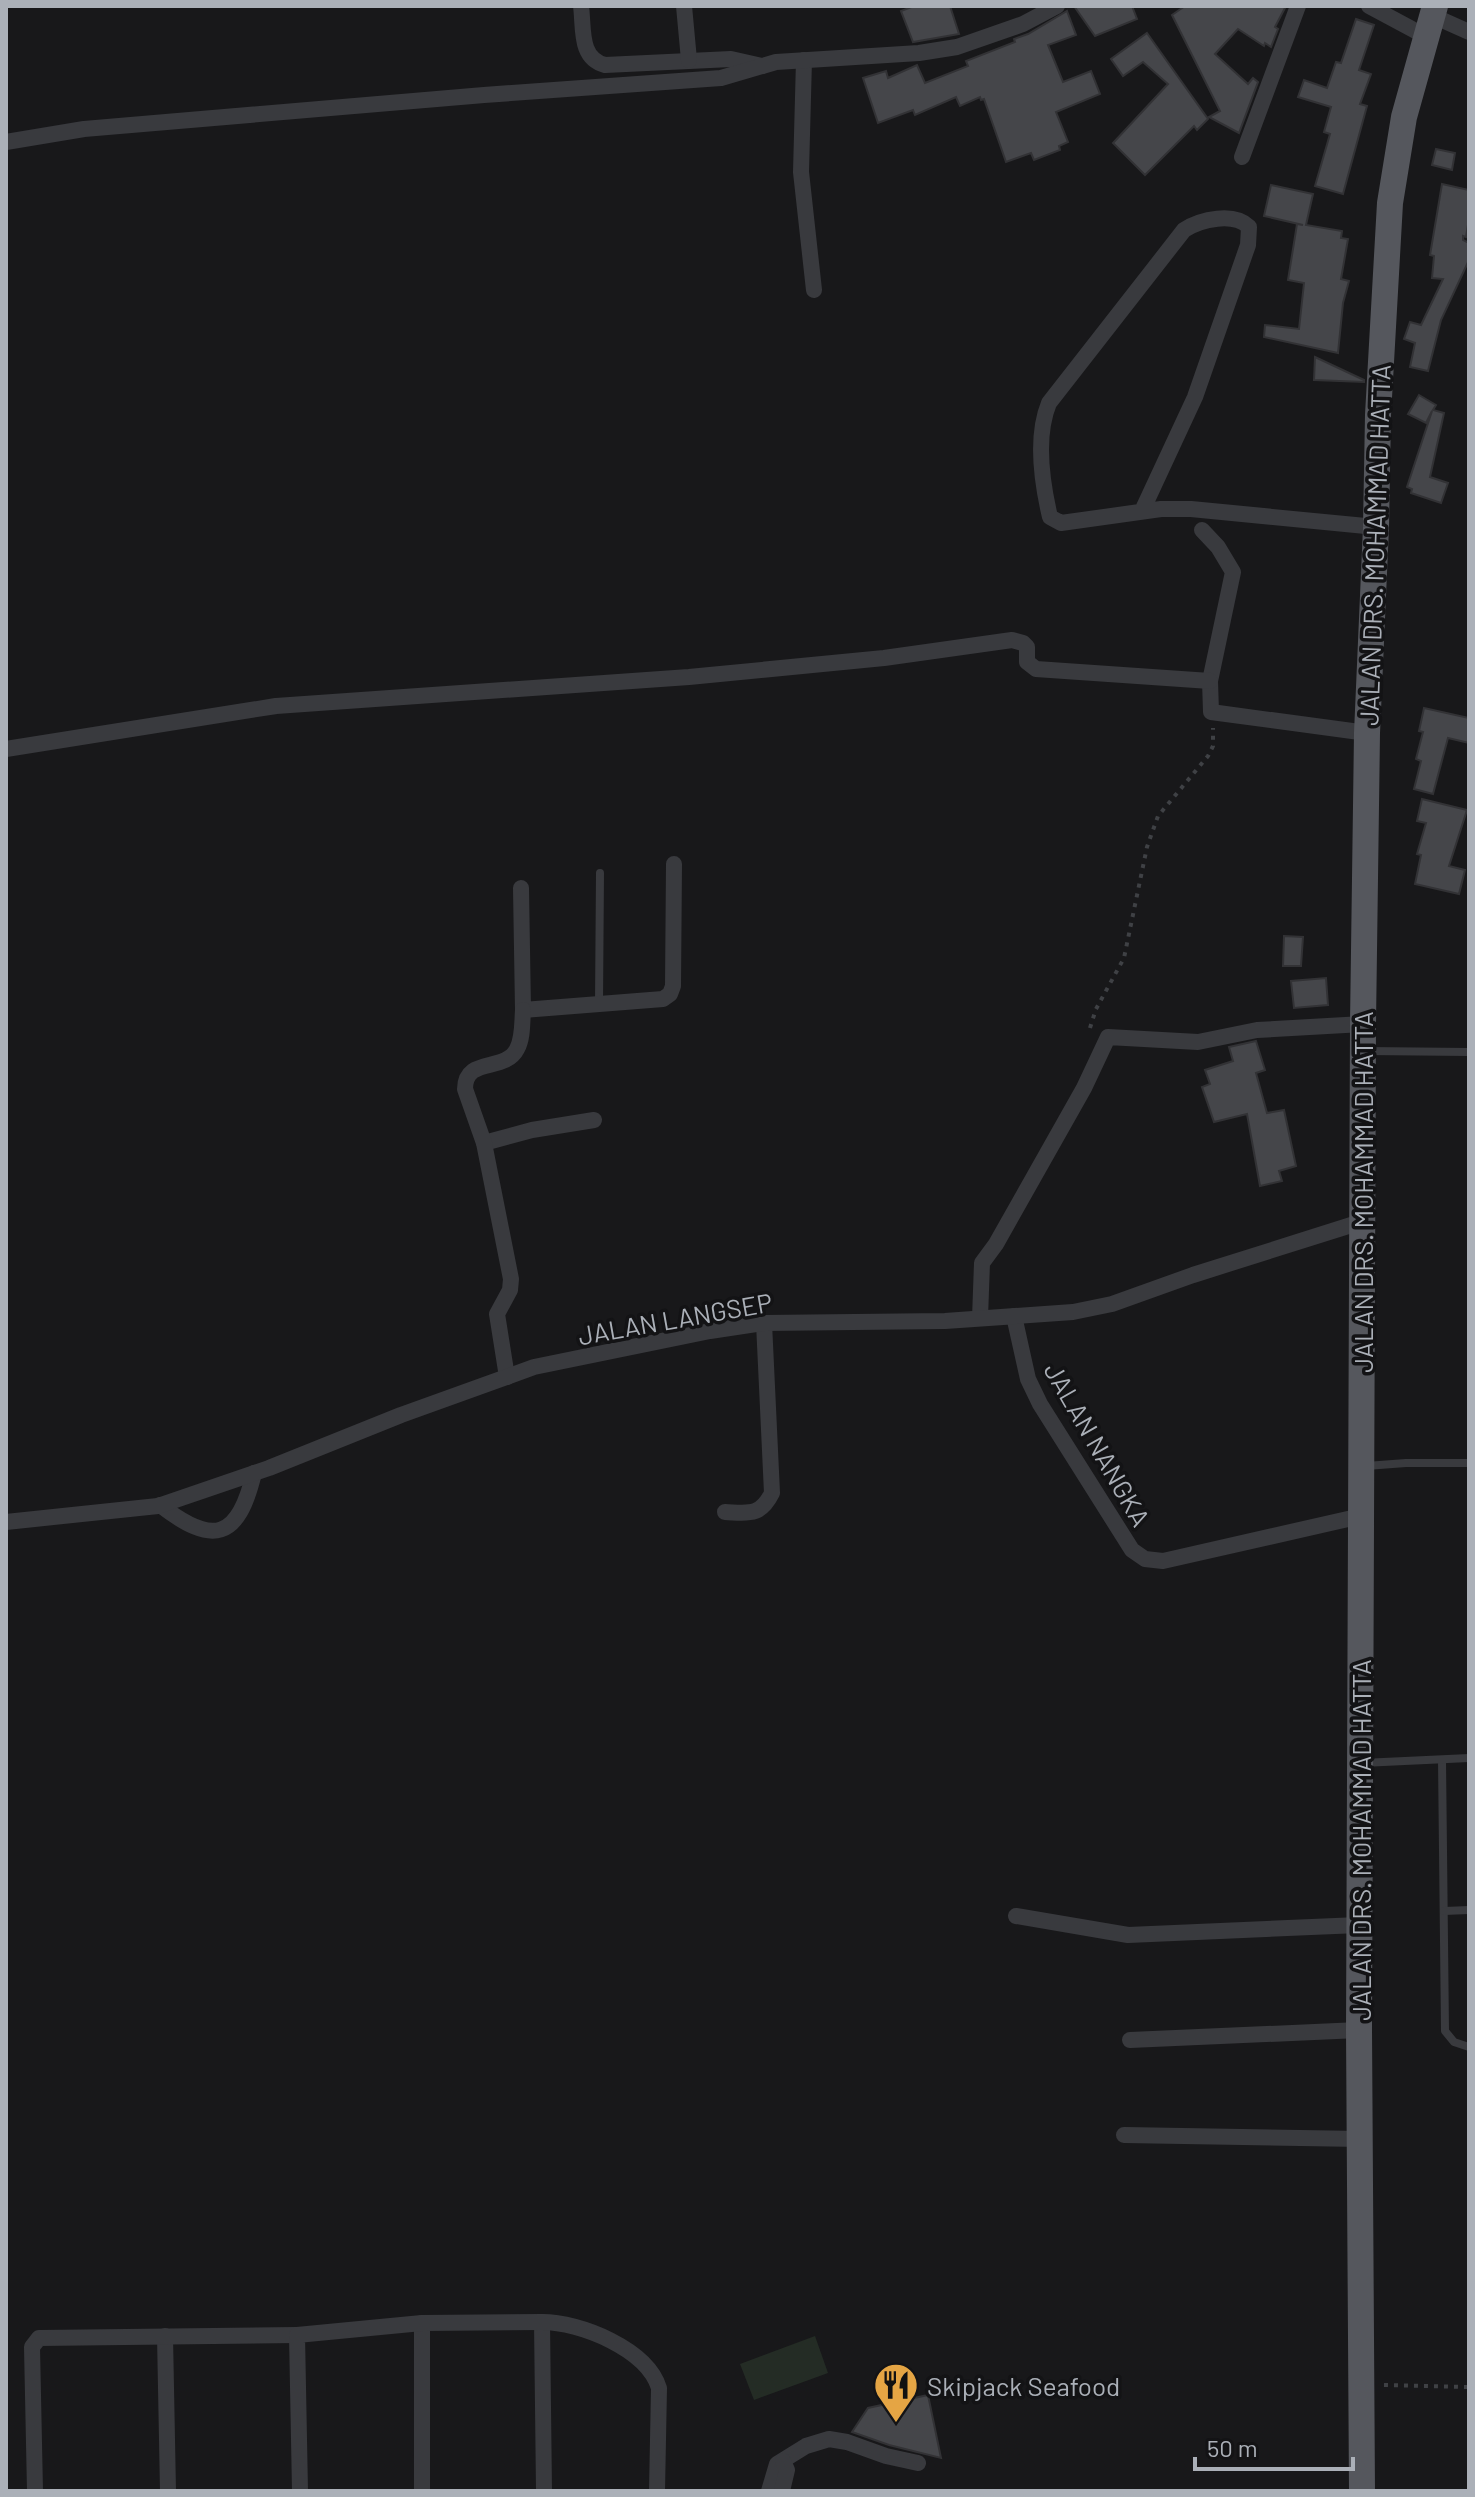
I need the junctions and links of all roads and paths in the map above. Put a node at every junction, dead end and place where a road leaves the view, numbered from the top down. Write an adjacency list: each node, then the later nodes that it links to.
1 (581, 6): 8 (street)
2 (684, 6): 8 (street)
3 (1057, 6): 9 (street)
4 (1298, 6): 12 (street)
5 (1369, 6): 6 (street)
6 (1430, 19): 7 (street); 15 (main road, JALAN DRS. MOHAMMAD HATTA)
7 (1469, 32)
8 (689, 60): 10 (street)
9 (804, 60): 10 (street); 13 (street)
10 (763, 66): 11 (street)
11 (6, 142)
12 (1242, 157)
13 (814, 290)
14 (1142, 511): 14 (street); 15 (street)
15 (1376, 527): 19 (main road, JALAN DRS. MOHAMMAD HATTA)
16 (1202, 530): 17 (street)
17 (1210, 681): 18 (street); 20 (street)
18 (1223, 714): 19 (street); 26 (path)
19 (1367, 733): 27 (main road, JALAN DRS. MOHAMMAD HATTA)
20 (6, 749)
21 (674, 864): 24 (street)
22 (600, 873): 24 (lane)
23 (521, 888): 25 (street)
24 (599, 1003): 25 (street)
25 (523, 1010): 30 (street)
26 (1089, 1031)
27 (1363, 1037): 28 (lane); 31 (main road, JALAN DRS. MOHAMMAD HATTA); 33 (street)
28 (1469, 1052)
29 (594, 1120): 30 (street)
30 (484, 1143): 35 (street)
31 (1364, 1221): 32 (street, JALAN LANGSEP); 37 (main road, JALAN DRS. MOHAMMAD HATTA)
32 (1014, 1316): 33 (street, JALAN LANGSEP); 41 (street, JALAN NANGKA)
33 (980, 1318): 34 (street, JALAN LANGSEP)
34 (764, 1323): 35 (street, JALAN LANGSEP); 40 (street)
35 (507, 1377): 38 (street, JALAN LANGSEP)
36 (1469, 1463): 37 (lane)
37 (1362, 1466): 41 (main road, JALAN DRS. MOHAMMAD HATTA)
38 (254, 1473): 39 (street, JALAN LANGSEP); 39 (street)
39 (160, 1505): 42 (street, JALAN LANGSEP)
40 (725, 1512)
41 (1361, 1516): 45 (main road, JALAN DRS. MOHAMMAD HATTA)
42 (6, 1522)
43 (1469, 1758): 44 (lane)
44 (1442, 1760): 45 (lane); 47 (lane)
45 (1360, 1763): 49 (main road, JALAN DRS. MOHAMMAD HATTA)
46 (1469, 1910): 47 (lane)
47 (1444, 1911): 52 (lane)
48 (1016, 1916): 49 (street)
49 (1359, 1925): 50 (main road, JALAN DRS. MOHAMMAD HATTA)
50 (1359, 2030): 51 (street); 54 (main road, JALAN DRS. MOHAMMAD HATTA)
51 (1130, 2040)
52 (1469, 2047)
53 (1124, 2135): 54 (street)
54 (1361, 2139): 59 (main road, JALAN DRS. MOHAMMAD HATTA)
55 (542, 2322): 56 (street); 67 (street); 68 (street)
56 (422, 2323): 57 (street); 66 (street)
57 (297, 2335): 58 (street); 65 (street)
58 (165, 2336): 63 (street); 64 (street)
59 (1361, 2385): 60 (path); 71 (main road, JALAN DRS. MOHAMMAD HATTA)
60 (1469, 2387)
61 (783, 2461): 62 (street); 69 (street); 70 (street)
62 (918, 2463)
63 (35, 2491)
64 (168, 2491)
65 (300, 2491)
66 (422, 2491)
67 (544, 2491)
68 (657, 2491)
69 (769, 2491)
70 (782, 2491)
71 (1362, 2491)

